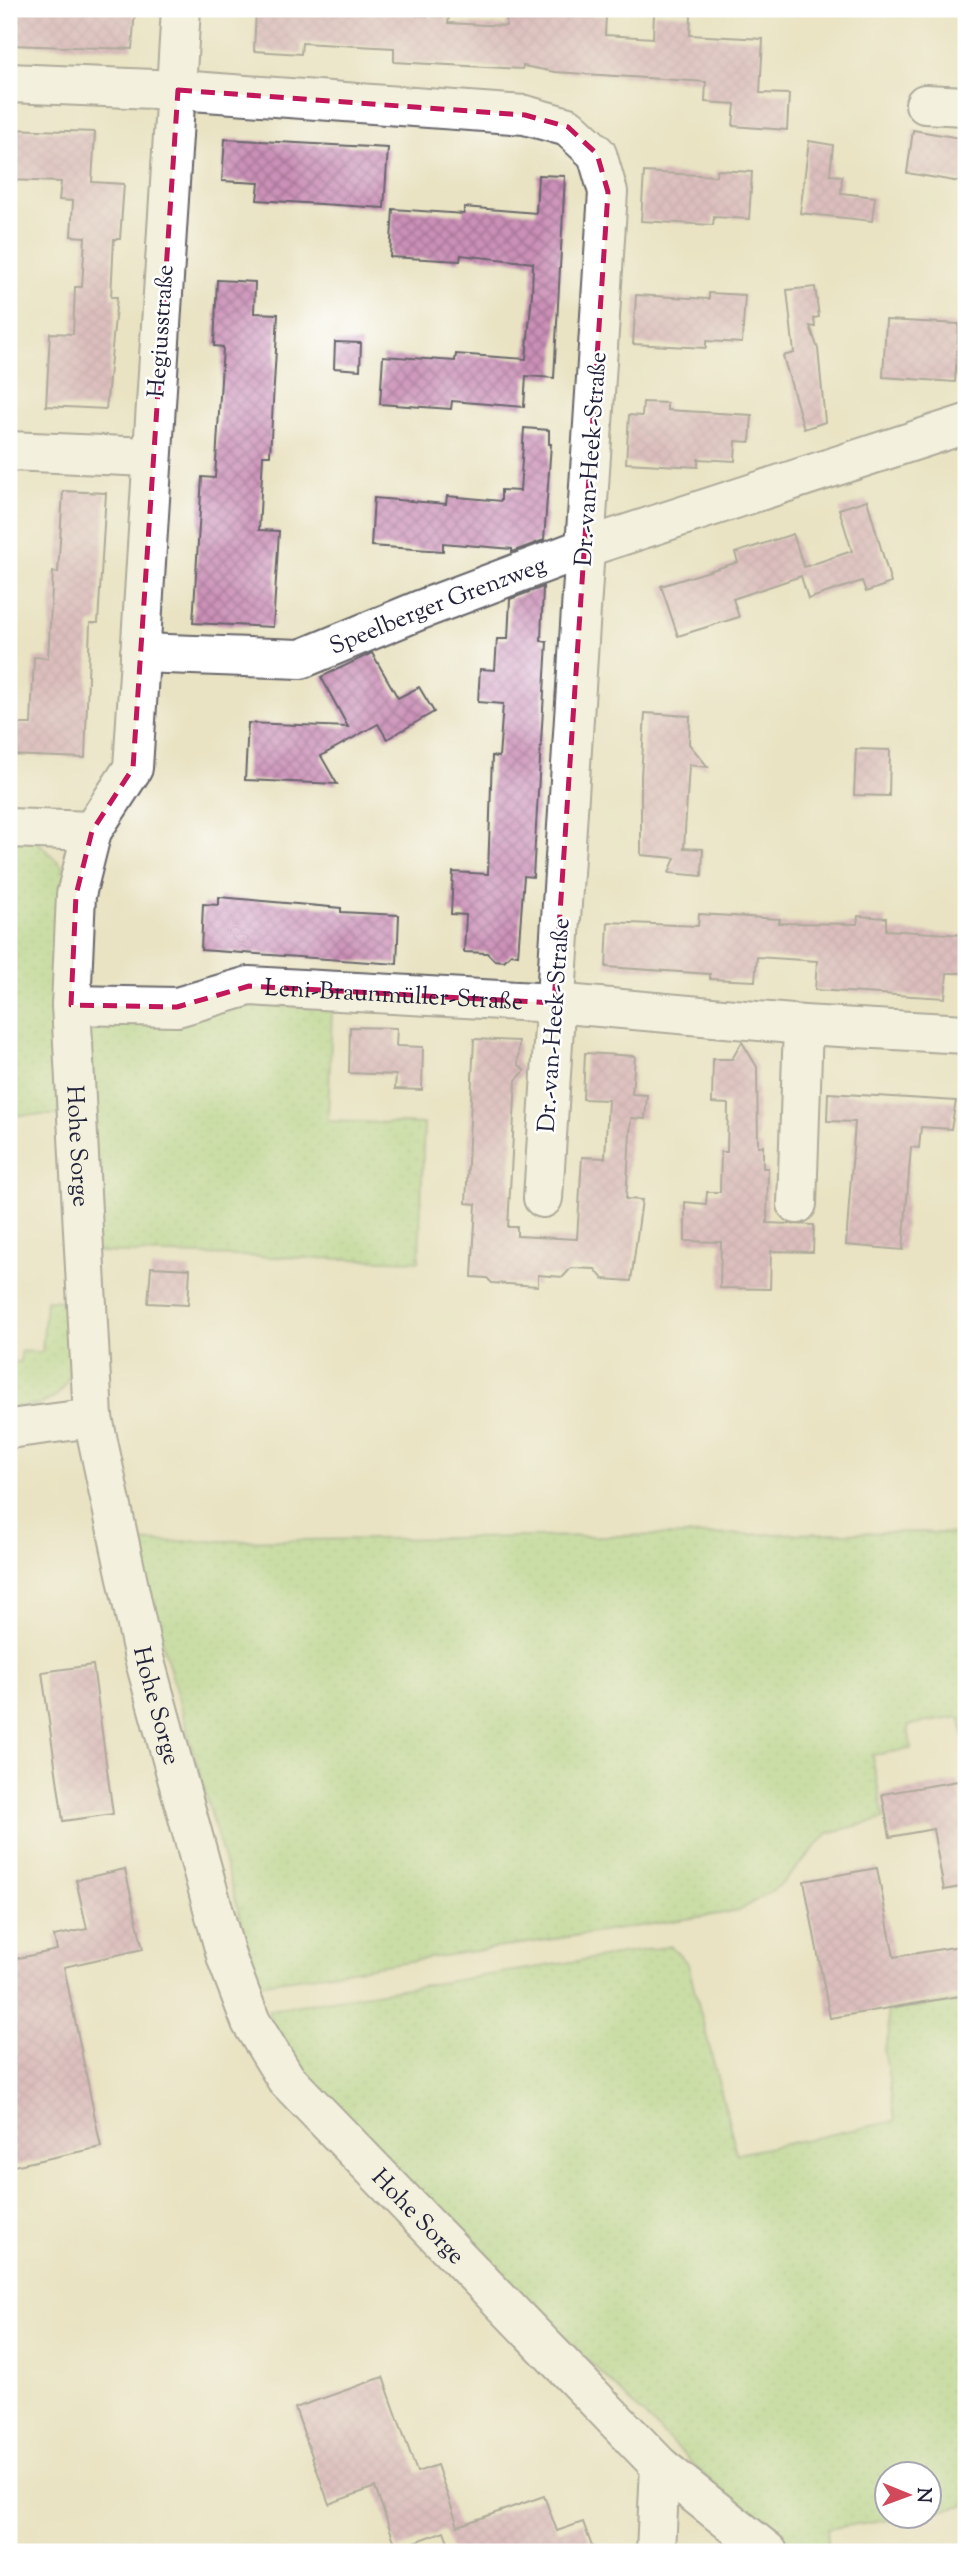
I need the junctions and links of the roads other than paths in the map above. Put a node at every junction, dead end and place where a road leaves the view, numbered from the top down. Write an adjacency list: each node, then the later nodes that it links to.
1 (181, 9): 3 (street, Hegiusstraße)
2 (9, 83): 3 (street, Dr.-van-Heek-Straße)
3 (178, 90): 8 (street, Hegiusstraße); 9 (street, Dr.-van-Heek-Straße)
4 (925, 104): 5 (street)
5 (966, 106)
6 (966, 425): 9 (street, Speelberger Grenzweg)
7 (9, 451): 8 (street)
8 (150, 457): 10 (street, Hegiusstraße)
9 (584, 548): 10 (street, Speelberger Grenzweg); 13 (street, Dr.-van-Heek-Straße)
10 (140, 653): 12 (street, Hohe Sorge)
11 (9, 828): 12 (street)
12 (92, 831): 14 (street, Hohe Sorge)
13 (554, 1003): 14 (street, Leni-Braunmüller-Straße); 15 (street, Leni-Braunmüller-Straße); 17 (street, Dr.-van-Heek-Straße)
14 (71, 1005): 19 (street, Hohe Sorge)
15 (803, 1025): 16 (street, Leni-Braunmüller-Straße); 18 (street)
16 (966, 1034)
17 (543, 1198)
18 (797, 1204)
19 (93, 1418): 20 (street); 21 (street, Hohe Sorge)
20 (9, 1429)
21 (660, 2466): 22 (street); 23 (street, Hohe Sorge)
22 (656, 2552)
23 (768, 2552)

